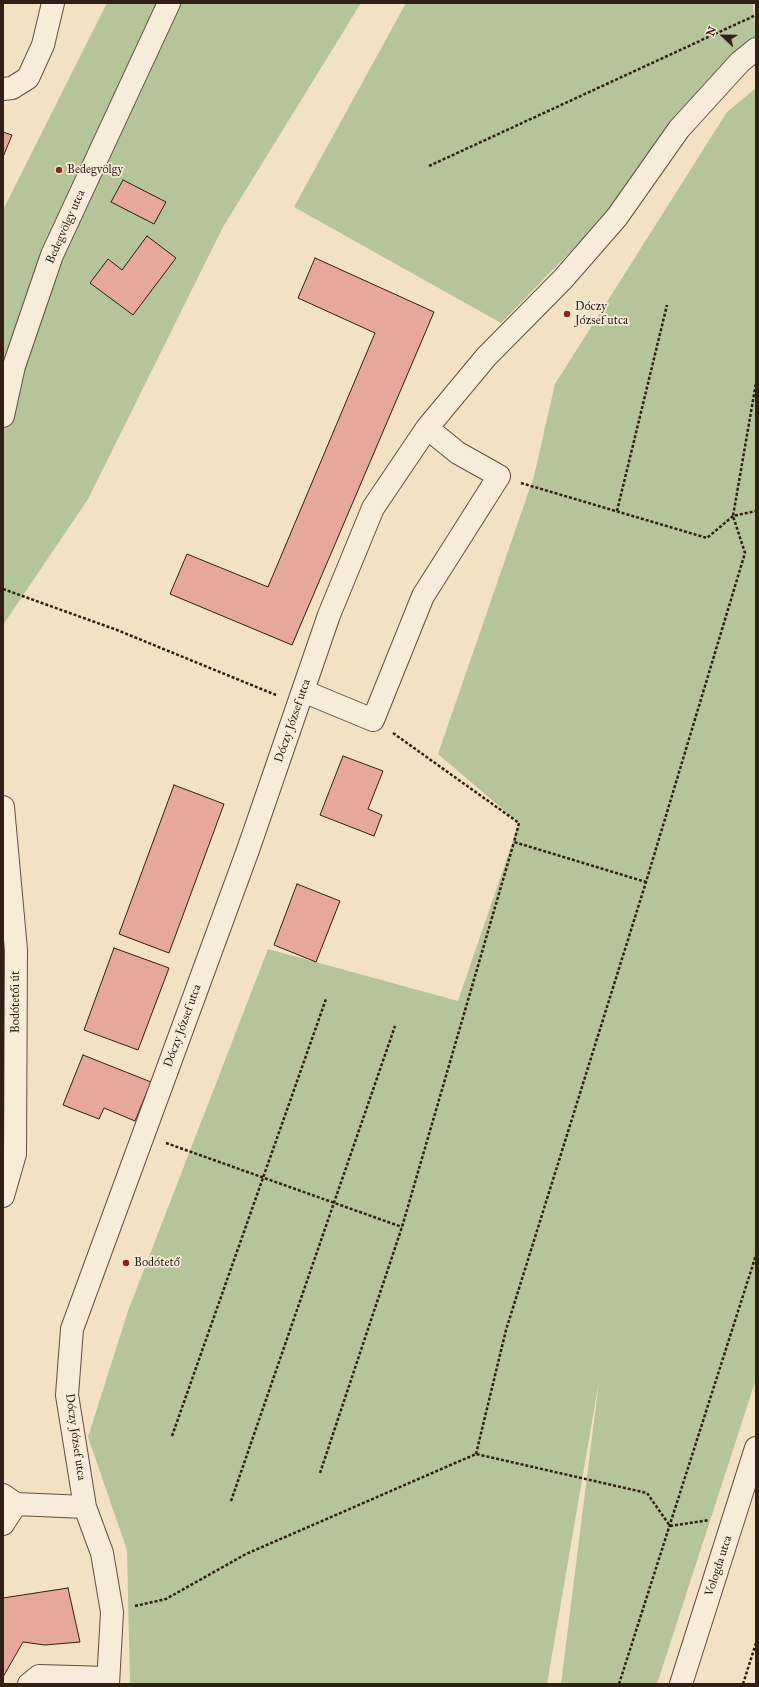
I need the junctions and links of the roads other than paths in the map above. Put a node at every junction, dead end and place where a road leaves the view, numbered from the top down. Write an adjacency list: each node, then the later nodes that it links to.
1 (53, 3): 4 (street)
2 (169, 3): 5 (street, Bedegvölgy utca)
3 (756, 49): 6 (street, Dóczy József utca)
4 (3, 89)
5 (3, 416)
6 (427, 428): 7 (street, Dóczy József utca); 7 (street)
7 (301, 698): 12 (street, Dóczy József utca)
8 (3, 807): 9 (street, Bodótetői út)
9 (3, 1196)
10 (756, 1448): 16 (street, Vologda utca)
11 (9, 1500): 12 (street); 13 (street)
12 (85, 1507): 14 (street, Dóczy József utca)
13 (3, 1524)
14 (108, 1681): 15 (street, Dóczy József utca)
15 (29, 1684)
16 (681, 1684)

